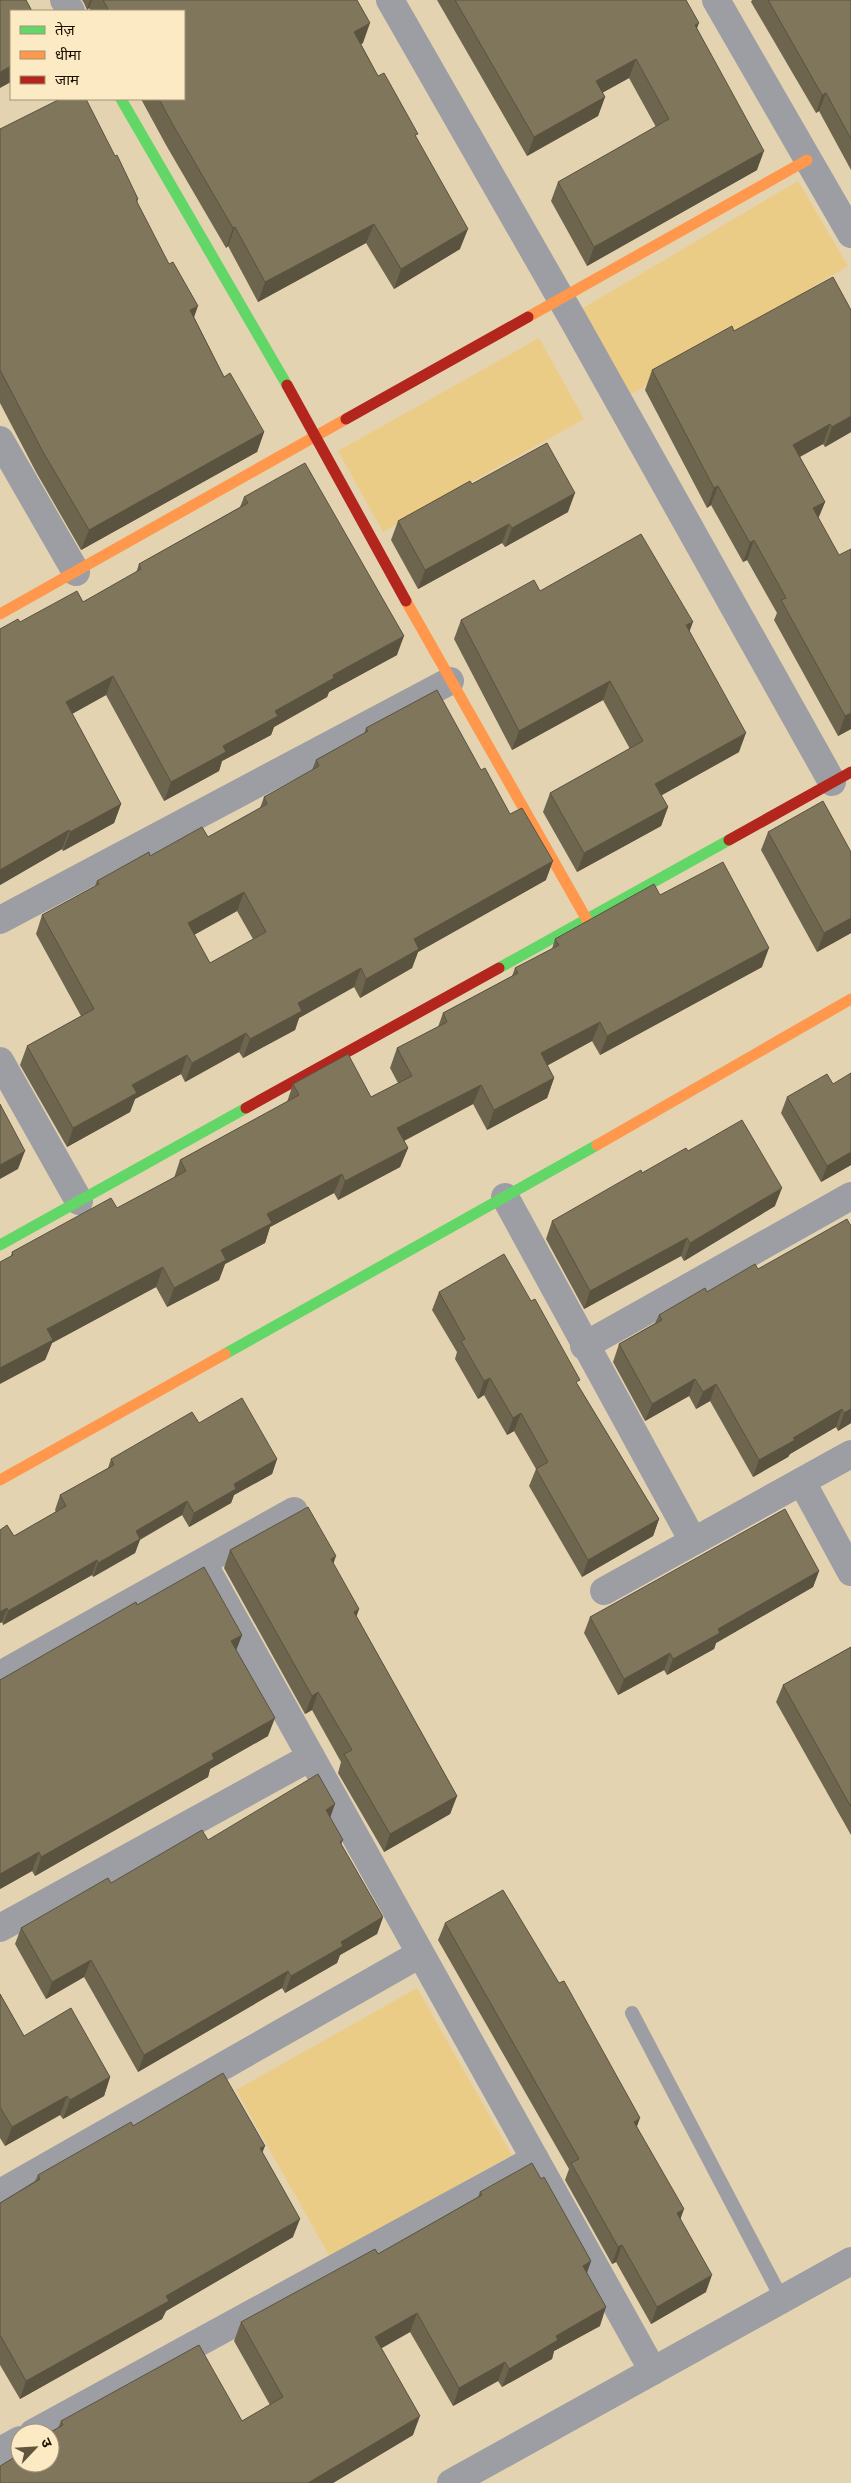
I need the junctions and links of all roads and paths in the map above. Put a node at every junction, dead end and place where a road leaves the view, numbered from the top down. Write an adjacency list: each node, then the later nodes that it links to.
1 (390, 0): 6 (street)
2 (716, 0): 4 (street)
3 (123, 100): 7 (street)
4 (807, 160): 5 (street); 6 (street)
5 (851, 234)
6 (561, 298): 7 (street); 12 (street)
7 (317, 436): 9 (street); 11 (street)
8 (0, 440): 9 (street)
9 (76, 572): 10 (street)
10 (0, 614)
11 (450, 681): 13 (street); 14 (street)
12 (841, 777): 14 (street)
13 (0, 920)
14 (587, 920): 19 (street)
15 (851, 999): 18 (street)
16 (0, 1061): 19 (street)
17 (851, 1196): 21 (street)
18 (505, 1198): 21 (street); 23 (street)
19 (79, 1201): 20 (street)
20 (0, 1245)
21 (584, 1346): 26 (street)
22 (851, 1454): 24 (street)
23 (0, 1480)
24 (802, 1482): 26 (street); 28 (street)
25 (294, 1511): 27 (street)
26 (693, 1541): 29 (street)
27 (203, 1563): 30 (street); 31 (street)
28 (851, 1572)
29 (604, 1591)
30 (0, 1675)
31 (311, 1757): 32 (street); 33 (street)
32 (0, 1928)
33 (420, 1954): 35 (street); 36 (street)
34 (632, 2012): 38 (lane)
35 (535, 2159): 39 (street); 40 (street)
36 (0, 2194)
37 (851, 2261): 38 (street)
38 (782, 2299): 39 (street)
39 (653, 2371): 41 (street)
40 (51, 2423)
41 (451, 2483)

